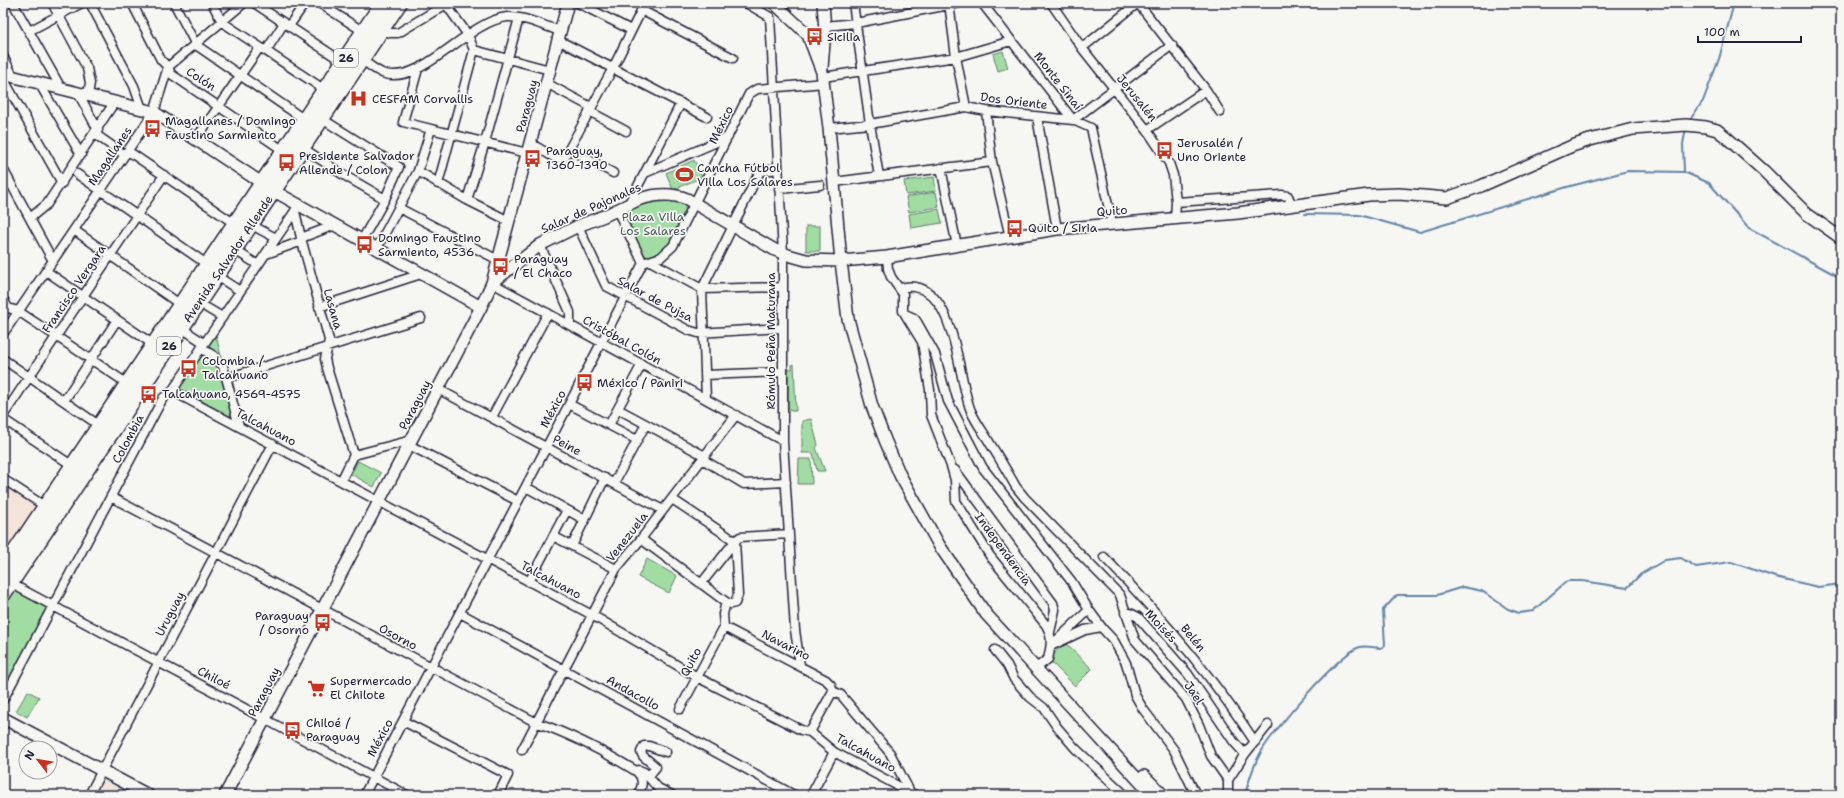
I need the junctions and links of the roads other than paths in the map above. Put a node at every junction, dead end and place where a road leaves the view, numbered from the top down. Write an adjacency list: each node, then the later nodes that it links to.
1 (13, 3): 35 (street)
2 (52, 3): 27 (street)
3 (82, 3): 27 (street)
4 (90, 3): 71 (street)
5 (132, 3): 50 (street, Colón)
6 (174, 3): 40 (street)
7 (212, 3): 29 (street)
8 (244, 3): 29 (street)
9 (254, 3): 31 (street)
10 (304, 3): 31 (street)
11 (318, 3): 36 (street)
12 (383, 3): 36 (highway, Avenida Salvador Allende / 26)
13 (399, 3): 33 (highway, Avenida Salvador Allende / 26)
14 (447, 3): 33 (street); 37 (street)
15 (568, 3): 38 (main road, Paraguay)
16 (578, 3): 34 (street)
17 (746, 3): 61 (street, Rómulo Peña Maturana)
18 (774, 3): 57 (main road)
19 (823, 3): 32 (main road)
20 (853, 3): 30 (street)
21 (958, 3): 24 (street)
22 (982, 3): 39 (street, Monte Sinaí)
23 (1138, 3): 41 (street); 42 (street)
24 (949, 4): 30 (street); 46 (street)
25 (1053, 4): 42 (street, Jerusalén)
26 (643, 7): 34 (street); 47 (street)
27 (59, 16): 35 (street); 65 (street)
28 (519, 18): 37 (street); 38 (street); 48 (street)
29 (222, 22): 40 (street); 43 (street)
30 (856, 23): 32 (street); 54 (street)
31 (287, 25): 43 (street); 49 (street)
32 (825, 26): 57 (main road)
33 (383, 28): 49 (highway, Avenida Salvador Allende / 26)
34 (631, 30): 51 (street)
35 (29, 31): 60 (street)
36 (364, 32): 49 (highway, Avenida Salvador Allende / 26)
37 (468, 35): 44 (street); 52 (street)
38 (559, 35): 51 (street); 53 (main road, Paraguay)
39 (1012, 41): 46 (street, México); 79 (street, Monte Sinaí)
40 (196, 45): 50 (street); 55 (street)
41 (1172, 45): 62 (street); 64 (street)
42 (1082, 48): 62 (street, Jerusalén)
43 (263, 49): 55 (street); 63 (street)
44 (474, 50): 48 (street); 86 (street)
45 (3, 56): 56 (street)
46 (956, 57): 54 (street, México); 69 (street)
47 (732, 58)
48 (508, 59): 53 (street); 89 (street)
49 (352, 61): 52 (street); 63 (highway, Avenida Salvador Allende / 26); 77 (highway, Avenida Salvador Allende / 26)
50 (168, 68): 68 (street, Colón); 73 (street, Magallanes)
51 (613, 68): 67 (street); 70 (street)
52 (418, 69): 82 (street)
53 (550, 70): 59 (main road, Paraguay)
54 (863, 72): 57 (street, México); 80 (street)
55 (240, 75): 68 (street); 78 (street)
56 (6, 76): 58 (main road); 107 (street)
57 (823, 77): 61 (street, México); 81 (main road)
58 (39, 82): 60 (main road); 95 (street)
59 (546, 83): 70 (street); 91 (main road, Paraguay)
60 (61, 88): 65 (main road)
61 (775, 88): 87 (street, México); 99 (street, Rómulo Peña Maturana)
62 (1114, 88): 79 (street); 83 (street, Jerusalén)
63 (325, 90): 78 (highway, Avenida Salvador Allende / 26)
64 (1206, 90): 74 (street); 83 (street)
65 (83, 94): 66 (main road); 85 (street)
66 (114, 103): 71 (main road); 85 (street)
67 (681, 103): 75 (street); 102 (street)
68 (219, 105): 88 (street); 93 (street, Colón)
69 (966, 107): 72 (street, Dos Oriente); 80 (street, Dos Oriente)
70 (590, 109): 84 (street); 92 (street)
71 (142, 110): 73 (main road)
72 (986, 111): 76 (street, Dos Oriente); 96 (street)
73 (154, 112): 88 (main road); 94 (street, Magallanes)
74 (1220, 112)
75 (708, 116)
76 (1037, 117): 79 (street, Dos Oriente); 132 (street)
77 (322, 119): 90 (highway, Avenida Salvador Allende / 26); 113 (street)
78 (305, 120): 93 (highway, Avenida Salvador Allende / 26)
79 (1073, 120): 126 (street, Monte Sinaí)
80 (870, 124): 81 (street, Dos Oriente); 105 (street)
81 (829, 128): 106 (main road)
82 (431, 129): 86 (street); 100 (street)
83 (1147, 130): 115 (street, Jerusalén)
84 (626, 131)
85 (96, 132): 94 (street); 95 (street)
86 (452, 134): 89 (street); 108 (street)
87 (728, 138): 102 (street); 116 (street, México)
88 (196, 139): 110 (main road)
89 (485, 142): 91 (street); 114 (street)
90 (303, 148): 110 (highway, Avenida Salvador Allende / 26); 113 (street)
91 (529, 148): 92 (street); 125 (main road, Paraguay)
92 (569, 149): 101 (street)
93 (284, 151): 110 (highway, Avenida Salvador Allende / 26)
94 (126, 153): 104 (street); 112 (street, Magallanes)
95 (81, 155): 107 (street)
96 (992, 162): 97 (street); 134 (street)
97 (941, 168): 105 (street); 140 (street)
98 (3, 169): 123 (street)
99 (778, 169): 111 (street, Rómulo Peña Maturana); 129 (street)
100 (418, 171): 108 (street); 120 (street)
101 (613, 172)
102 (645, 173): 117 (street)
103 (77, 174): 112 (street)
104 (164, 175): 122 (street, Francisco Vergara); 127 (street)
105 (879, 176): 106 (street)
106 (834, 182): 149 (main road)
107 (62, 183): 123 (street)
108 (438, 184): 114 (street)
109 (820, 185): 111 (street)
110 (268, 187): 119 (main road); 127 (highway, Avenida Salvador Allende / 26); 239 (highway, Avenida Salvador Allende / 26)
111 (779, 189): 142 (street, Rómulo Peña Maturana)
112 (101, 190): 122 (street); 133 (street, Magallanes)
113 (385, 200): 138 (street)
114 (467, 200): 125 (street)
115 (1176, 202): 118 (street); 124 (street, Jerusalén)
116 (695, 203): 117 (main road, Salar de Pajonales); 129 (main road, Salar de Pajonales); 150 (street, México)
117 (628, 205): 121 (main road, Salar de Pajonales)
118 (1292, 205): 124 (main road, Quito); 136 (main road, Quito)
119 (297, 208): 128 (main road); 135 (street, Colombia); 137 (street, Lasana)
120 (399, 208): 141 (street); 147 (street)
121 (617, 210): 130 (main road, Salar de Pajonales); 150 (street)
122 (137, 216): 145 (street, Francisco Vergara); 151 (street)
123 (30, 218): 148 (street)
124 (1175, 219): 126 (main road, Quito)
125 (509, 221): 147 (main road, Paraguay)
126 (1112, 223): 132 (main road, Quito)
127 (235, 224): 151 (highway, Avenida Salvador Allende / 26)
128 (335, 225): 137 (street); 138 (main road)
129 (732, 225): 142 (main road, Salar de Pajonales); 159 (street)
130 (578, 226): 139 (main road, Salar de Pajonales); 162 (street, Salar de Pujsa)
131 (259, 229): 135 (street)
132 (1057, 229): 134 (main road, Quito)
133 (74, 230): 145 (street); 148 (street, Magallanes)
134 (1010, 237): 140 (main road, Quito)
135 (276, 238): 144 (street, Colombia)
136 (1841, 238)
137 (301, 239): 144 (street); 165 (street, Lasana)
138 (362, 240): 141 (main road)
139 (540, 245): 156 (main road, Salar de Pajonales); 175 (street)
140 (957, 246): 146 (main road, Quito)
141 (377, 248): 154 (main road)
142 (782, 253): 149 (main road, Salar de Pajonales); 157 (street, Rómulo Peña Maturana)
143 (242, 254): 152 (street)
144 (266, 254): 152 (street, Colombia)
145 (110, 256): 161 (street, Francisco Vergara); 164 (street)
146 (887, 257): 149 (main road, Quito); 158 (street, Independencia)
147 (498, 260): 156 (main road, Paraguay)
148 (53, 261): 153 (street, Magallanes)
149 (841, 261): 241 (main road)
150 (647, 262): 159 (street); 162 (street, México)
151 (208, 265): 164 (highway, Avenida Salvador Allende / 26)
152 (258, 265): 160 (street, Colombia)
153 (46, 271): 161 (street); 169 (street, Magallanes)
154 (421, 274): 165 (street); 166 (main road)
155 (223, 280): 160 (street)
156 (492, 283): 166 (main road, Paraguay); 170 (street, Cristóbal Colón)
157 (783, 287): 159 (street); 176 (street, Rómulo Peña Maturana)
158 (900, 288): 171 (street, Independencia); 248 (street, Moisés)
159 (702, 289): 178 (street)
160 (240, 291): 172 (street, Colombia)
161 (83, 297): 174 (street); 180 (street, Francisco Vergara)
162 (625, 297): 178 (street, Salar de Pujsa); 181 (street, México)
163 (3, 299): 168 (street)
164 (181, 305): 182 (highway, Avenida Salvador Allende / 26)
165 (319, 307): 184 (street, Lasana)
166 (481, 307): 193 (main road, Paraguay)
167 (207, 308): 172 (street)
168 (5, 309): 169 (street)
169 (18, 311): 179 (street, Magallanes); 180 (street)
170 (548, 313): 175 (street, Cristóbal Colón); 201 (street)
171 (905, 314): 215 (street, Independencia); 246 (street)
172 (222, 317): 183 (street, Colombia)
173 (421, 318): 184 (street)
174 (117, 320): 182 (street); 186 (street)
175 (570, 325): 181 (street, Cristóbal Colón)
176 (783, 328): 178 (street, Salar de Pujsa); 188 (street, Rómulo Peña Maturana)
177 (189, 333): 183 (street)
178 (704, 333): 189 (street)
179 (3, 334)
180 (56, 337): 186 (street); 190 (street, Francisco Vergara)
181 (602, 342): 187 (street, Cristóbal Colón); 197 (street, México)
182 (154, 345): 192 (highway, Avenida Salvador Allende / 26)
183 (203, 345): 191 (street); 194 (street, Colombia)
184 (328, 347): 191 (street); 212 (street, Lasana)
185 (3, 359): 190 (street)
186 (91, 360): 192 (street); 196 (street)
187 (642, 364): 195 (street, Cristóbal Colón); 198 (street)
188 (784, 372): 189 (street); 208 (street, Rómulo Peña Maturana)
189 (705, 375): 195 (street)
190 (29, 377): 196 (street); 200 (street, Francisco Vergara)
191 (227, 378): 206 (street)
192 (128, 384): 205 (highway, Avenida Salvador Allende / 26)
193 (438, 389): 201 (street, Peine); 209 (main road, Paraguay)
194 (172, 390): 206 (street, Talcahuano); 222 (street, Colombia)
195 (706, 399): 199 (street, Cristóbal Colón)
196 (64, 401): 205 (street)
197 (569, 404): 204 (street); 211 (street, México)
198 (618, 409): 203 (street); 204 (street)
199 (736, 415): 208 (street, Cristóbal Colón); 213 (street, Venezuela)
200 (3, 416)
201 (492, 418): 211 (street, Peine)
202 (3, 419): 214 (street)
203 (646, 424): 207 (street); 213 (street)
204 (609, 425): 207 (street)
205 (100, 426): 214 (highway, Avenida Salvador Allende / 26)
206 (239, 426): 210 (street, Talcahuano)
207 (637, 440): 220 (street)
208 (783, 441): 219 (street, Rómulo Peña Maturana)
209 (410, 442): 212 (street); 224 (main road, Paraguay); 225 (street)
210 (273, 444): 218 (street, Talcahuano); 235 (street, Uruguay)
211 (546, 447): 216 (street, Peine); 221 (street, México)
212 (354, 455): 218 (street)
213 (703, 458): 219 (street); 223 (street, Venezuela)
214 (73, 466): 226 (highway, Avenida Salvador Allende / 26)
215 (952, 466): 252 (street, Independencia); 252 (street)
216 (605, 478): 220 (street, Peine); 229 (street)
217 (3, 479): 226 (street)
218 (341, 481): 224 (street, Talcahuano)
219 (786, 482): 230 (street, Rómulo Peña Maturana)
220 (614, 483): 228 (street, Peine)
221 (526, 487): 225 (street, México); 227 (street)
222 (111, 497): 235 (street, Osorno); 244 (street, Colombia)
223 (672, 499): 228 (street, Venezuela); 233 (street)
224 (379, 501): 237 (street, Talcahuano); 245 (main road, Paraguay)
225 (518, 501): 237 (street, México)
226 (46, 507): 239 (highway, Avenida Salvador Allende / 26)
227 (567, 510): 229 (street); 231 (street)
228 (663, 510): 232 (street, Venezuela)
229 (585, 520): 234 (street)
230 (789, 534): 233 (street); 256 (street, Rómulo Peña Maturana)
231 (553, 536): 234 (street); 240 (street)
232 (641, 539): 238 (street, Venezuela); 242 (street)
233 (735, 541): 242 (street); 243 (street)
234 (572, 546): 238 (street)
235 (216, 553): 245 (street, Osorno); 255 (street, Uruguay)
236 (1104, 557): 271 (street, Belén)
237 (488, 559): 240 (street, Talcahuano); 247 (street, México)
238 (616, 569): 249 (street, Venezuela)
239 (5, 582): 244 (street, Chiloé)
240 (529, 582): 249 (street, Talcahuano)
241 (965, 582): 257 (main road); 269 (main road)
242 (701, 584): 243 (street)
243 (726, 602): 250 (street)
244 (53, 606): 255 (street, Chiloé); 262 (street, Colombia)
245 (322, 610): 258 (street, Osorno); 265 (main road, Paraguay)
246 (1089, 610): 251 (street); 253 (street)
247 (460, 613): 258 (street, México); 259 (street, Andacollo)
248 (1125, 613): 275 (street, Moisés); 280 (street, Jael)
249 (592, 615): 259 (street, Venezuela); 260 (street, Talcahuano)
250 (724, 626): 256 (street, Navarino); 260 (street, Quito)
251 (1103, 629): 253 (street); 295 (street)
252 (1050, 632): 253 (street)
253 (1051, 646): 257 (street)
254 (995, 650): 292 (street)
255 (158, 663): 265 (street, Chiloé); 276 (street, Uruguay)
256 (800, 665): 261 (street, Navarino)
257 (1040, 665): 269 (main road)
258 (431, 668): 266 (street, México); 267 (street, Osorno)
259 (563, 668): 267 (street, Venezuela); 290 (street, Andacollo)
260 (697, 677): 263 (street, Quito); 270 (street, Talcahuano)
261 (833, 691): 270 (street); 281 (street, Navarino)
262 (3, 700)
263 (680, 709)
264 (3, 718): 276 (main road)
265 (265, 718): 278 (street, Chiloé); 284 (main road, Paraguay)
266 (403, 721): 278 (street, México); 287 (street)
267 (535, 722): 272 (street, Venezuela); 277 (street, Osorno)
268 (1268, 725): 271 (street)
269 (1097, 731): 293 (main road); 294 (main road)
270 (810, 732): 274 (street, Talcahuano)
271 (1255, 742): 275 (street)
272 (522, 750)
273 (666, 752): 279 (street)
274 (834, 752): 281 (street, Talcahuano); 291 (street)
275 (1245, 754): 280 (street)
276 (102, 771): 282 (street, Uruguay); 283 (main road)
277 (636, 771): 279 (street, Osorno); 288 (street)
278 (374, 777): 285 (street, México); 286 (street, Chiloé)
279 (648, 777): 289 (street, Osorno)
280 (1228, 780): 296 (street)
281 (912, 793)
282 (89, 795)
283 (148, 795)
284 (225, 795)
285 (364, 795)
286 (407, 795)
287 (498, 795)
288 (638, 795)
289 (672, 795)
290 (794, 795)
291 (811, 795)
292 (1125, 795)
293 (1152, 795)
294 (1163, 795)
295 (1196, 795)
296 (1228, 795)

